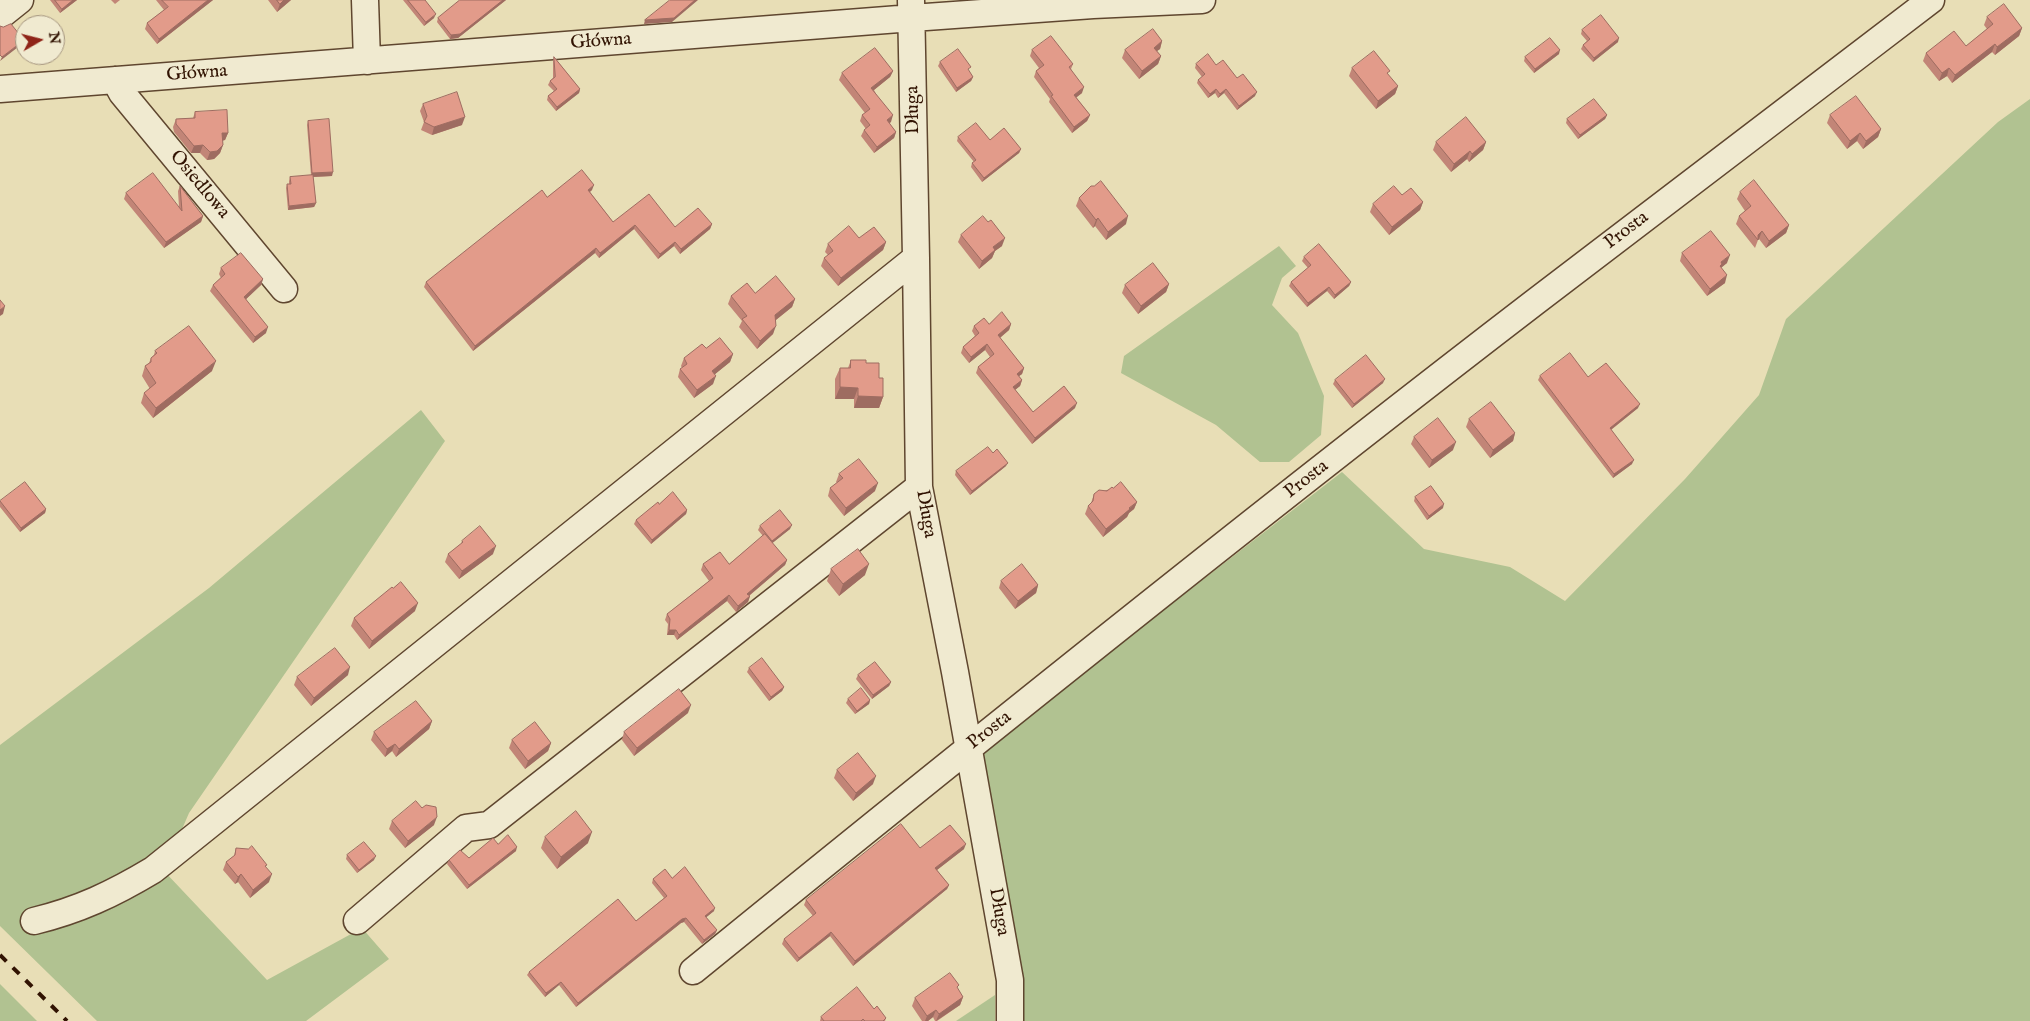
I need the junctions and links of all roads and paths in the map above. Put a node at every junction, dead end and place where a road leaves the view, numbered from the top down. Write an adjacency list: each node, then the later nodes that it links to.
1 (20, 0): 7 (street)
2 (365, 0): 8 (street)
3 (1202, 0): 5 (street, Główna)
4 (1931, 0): 14 (street, Prosta)
5 (1095, 3): 6 (street, Główna)
6 (911, 9): 8 (street, Główna); 11 (street, Długa)
7 (0, 16)
8 (366, 61): 9 (street, Główna)
9 (114, 80): 10 (street, Główna); 12 (street, Osiedlowa)
10 (0, 89)
11 (916, 258): 13 (street, Długa); 16 (street)
12 (284, 289)
13 (919, 488): 14 (street, Długa); 15 (street)
14 (968, 748): 17 (street, Prosta); 18 (street, Długa)
15 (357, 921)
16 (34, 922)
17 (693, 971)
18 (1010, 1021)

